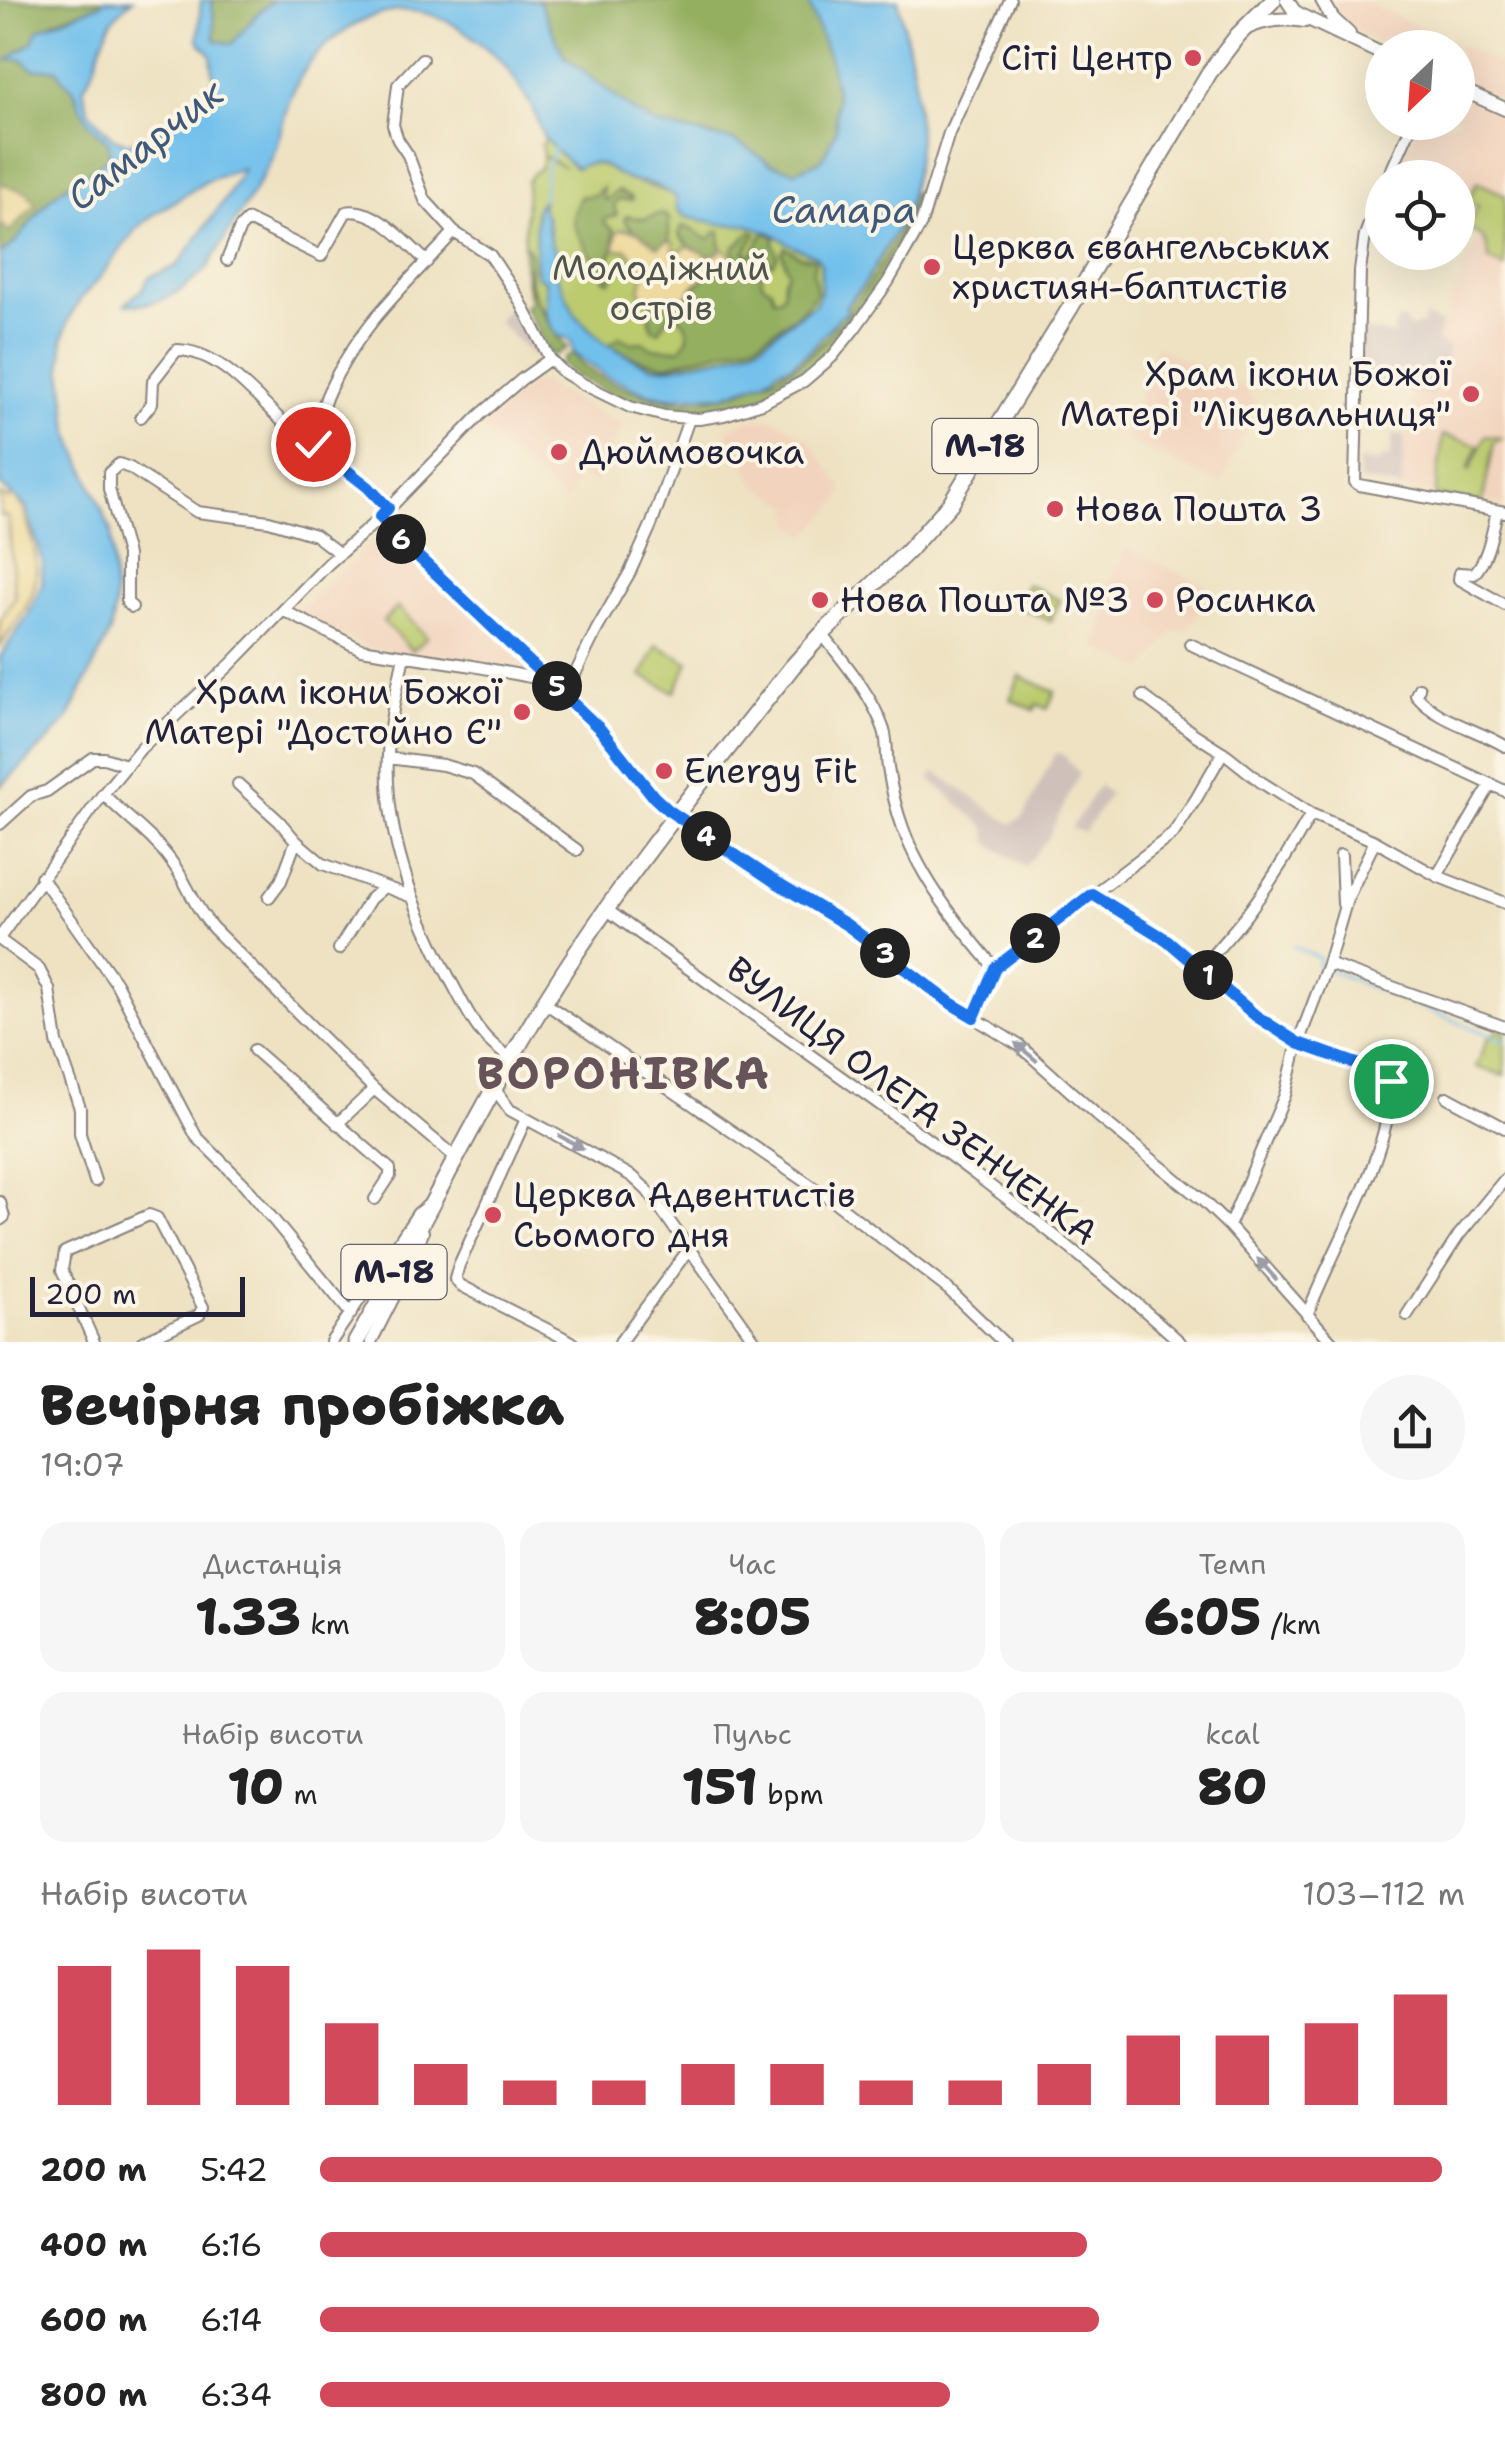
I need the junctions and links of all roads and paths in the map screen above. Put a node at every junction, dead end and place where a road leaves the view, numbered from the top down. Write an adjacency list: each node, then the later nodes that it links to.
1 (1010, 0): 20 (street)
2 (1273, 0): 7 (highway, М-18)
3 (1288, 0): 6 (main road)
4 (1322, 0): 9 (main road)
5 (1329, 0): 8 (main road)
6 (1321, 26): 7 (main road); 10 (main road)
7 (1240, 32): 28 (highway, М-18)
8 (1365, 41)
9 (1365, 43)
10 (1365, 46)
11 (422, 59): 14 (street)
12 (1475, 96): 13 (main road)
13 (1505, 109)
14 (454, 232): 17 (street); 18 (street)
15 (1365, 235): 22 (street)
16 (228, 260): 17 (street)
17 (427, 262): 21 (street)
18 (550, 359): 20 (street); 23 (street)
19 (140, 418): 21 (street)
20 (689, 419): 33 (street)
21 (313, 444): 23 (street)
22 (1501, 512): 25 (street)
23 (384, 513): 24 (street); 31 (street)
24 (340, 554): 26 (street); 27 (street)
25 (1505, 604)
26 (132, 607)
27 (284, 610): 30 (street); 38 (street)
28 (822, 634): 43 (highway, М-18); 61 (street)
29 (1190, 644): 40 (street)
30 (404, 656): 31 (street); 37 (street)
31 (552, 681): 33 (street)
32 (1418, 688): 35 (street)
33 (568, 696): 43 (street)
34 (1144, 696): 36 (street)
35 (1505, 746)
36 (1222, 752): 42 (street); 52 (street)
37 (388, 758): 47 (street); 53 (street)
38 (126, 766): 41 (street); 44 (street)
39 (238, 784): 45 (street)
40 (1500, 785): 49 (street)
41 (103, 794): 50 (street); 70 (street)
42 (1311, 814): 46 (street); 62 (street)
43 (676, 816): 56 (highway, М-18); 64 (street)
44 (0, 824)
45 (296, 841): 51 (street); 54 (street)
46 (1376, 842): 49 (street); 57 (street)
47 (578, 850)
48 (1341, 855): 57 (street)
49 (1437, 876): 55 (street)
50 (41, 877): 58 (street); 84 (street)
51 (384, 887): 53 (street); 59 (street)
52 (1092, 894): 61 (street); 62 (street)
53 (412, 896): 68 (street)
54 (269, 897)
55 (1505, 903)
56 (606, 910): 63 (highway, М-18); 97 (street, ВУЛИЦЯ ОЛЕГА ЗЕНЧЕНКА)
57 (1343, 913): 60 (street)
58 (0, 938): 77 (street)
59 (338, 949)
60 (1328, 964): 65 (street); 66 (street)
61 (995, 968): 64 (street)
62 (1202, 969): 66 (street)
63 (544, 1002): 68 (highway, М-18); 96 (street)
64 (974, 1017): 82 (street, one-way to 64)
65 (1505, 1026)
66 (1298, 1043): 82 (street); 85 (street)
67 (254, 1050): 73 (street)
68 (511, 1058): 69 (highway, М-18)
69 (493, 1087): 72 (street); 75 (highway, М-18)
70 (374, 1089): 73 (street); 75 (street)
71 (1447, 1097): 74 (street)
72 (526, 1119): 83 (street, one-way to 83); 93 (street)
73 (338, 1124): 78 (street)
74 (1505, 1128)
75 (456, 1158): 80 (highway, М-18)
76 (1505, 1179): 86 (street)
77 (95, 1181)
78 (375, 1200)
79 (0, 1202): 81 (street)
80 (432, 1203): 84 (street); 91 (highway, М-18); 92 (street)
81 (0, 1220)
82 (1229, 1226): 85 (street, one-way to 82)
83 (688, 1249): 94 (street); 95 (street)
84 (351, 1314): 90 (street)
85 (1307, 1315): 98 (street)
86 (1408, 1315)
87 (166, 1337): 88 (street); 89 (street)
88 (94, 1342)
89 (142, 1342)
90 (331, 1342)
91 (356, 1342)
92 (372, 1342)
93 (572, 1342)
94 (620, 1342)
95 (756, 1342)
96 (1003, 1342)
97 (1180, 1342)
98 (1332, 1342)

